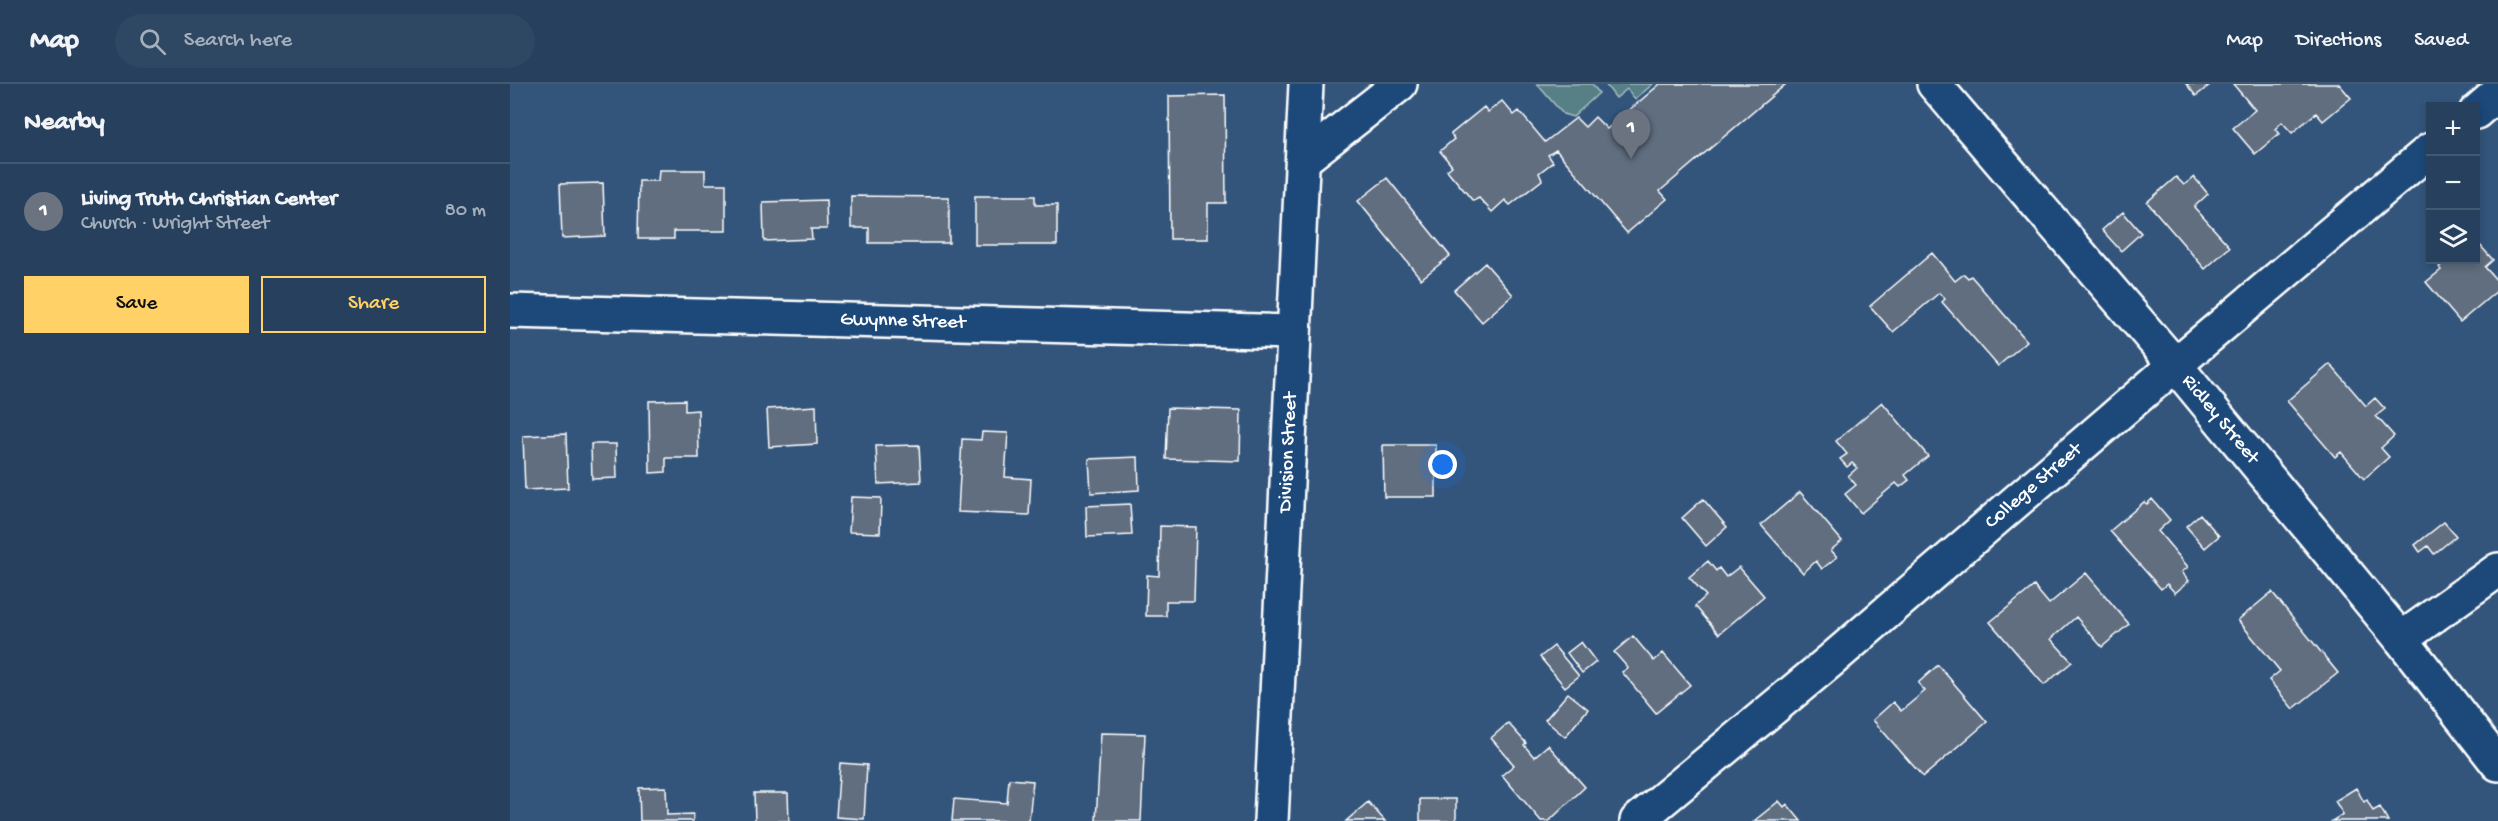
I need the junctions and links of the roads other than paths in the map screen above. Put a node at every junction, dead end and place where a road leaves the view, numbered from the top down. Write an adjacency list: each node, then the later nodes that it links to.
1 (1306, 84): 7 (street, Division Street)
2 (1400, 84): 7 (street)
3 (1934, 84): 10 (street, Ridley Street)
4 (2498, 93): 5 (street)
5 (2480, 108)
6 (2426, 153): 10 (street, College Street)
7 (1302, 160): 9 (street, Division Street)
8 (510, 311): 9 (street, Gwynne Street)
9 (1294, 332): 15 (street, Division Street)
10 (2175, 365): 12 (street, Ridley Street); 14 (street, College Street)
11 (2498, 570): 12 (street)
12 (2401, 639): 13 (street, Ridley Street)
13 (2498, 764)
14 (1651, 816)
15 (1271, 821)

